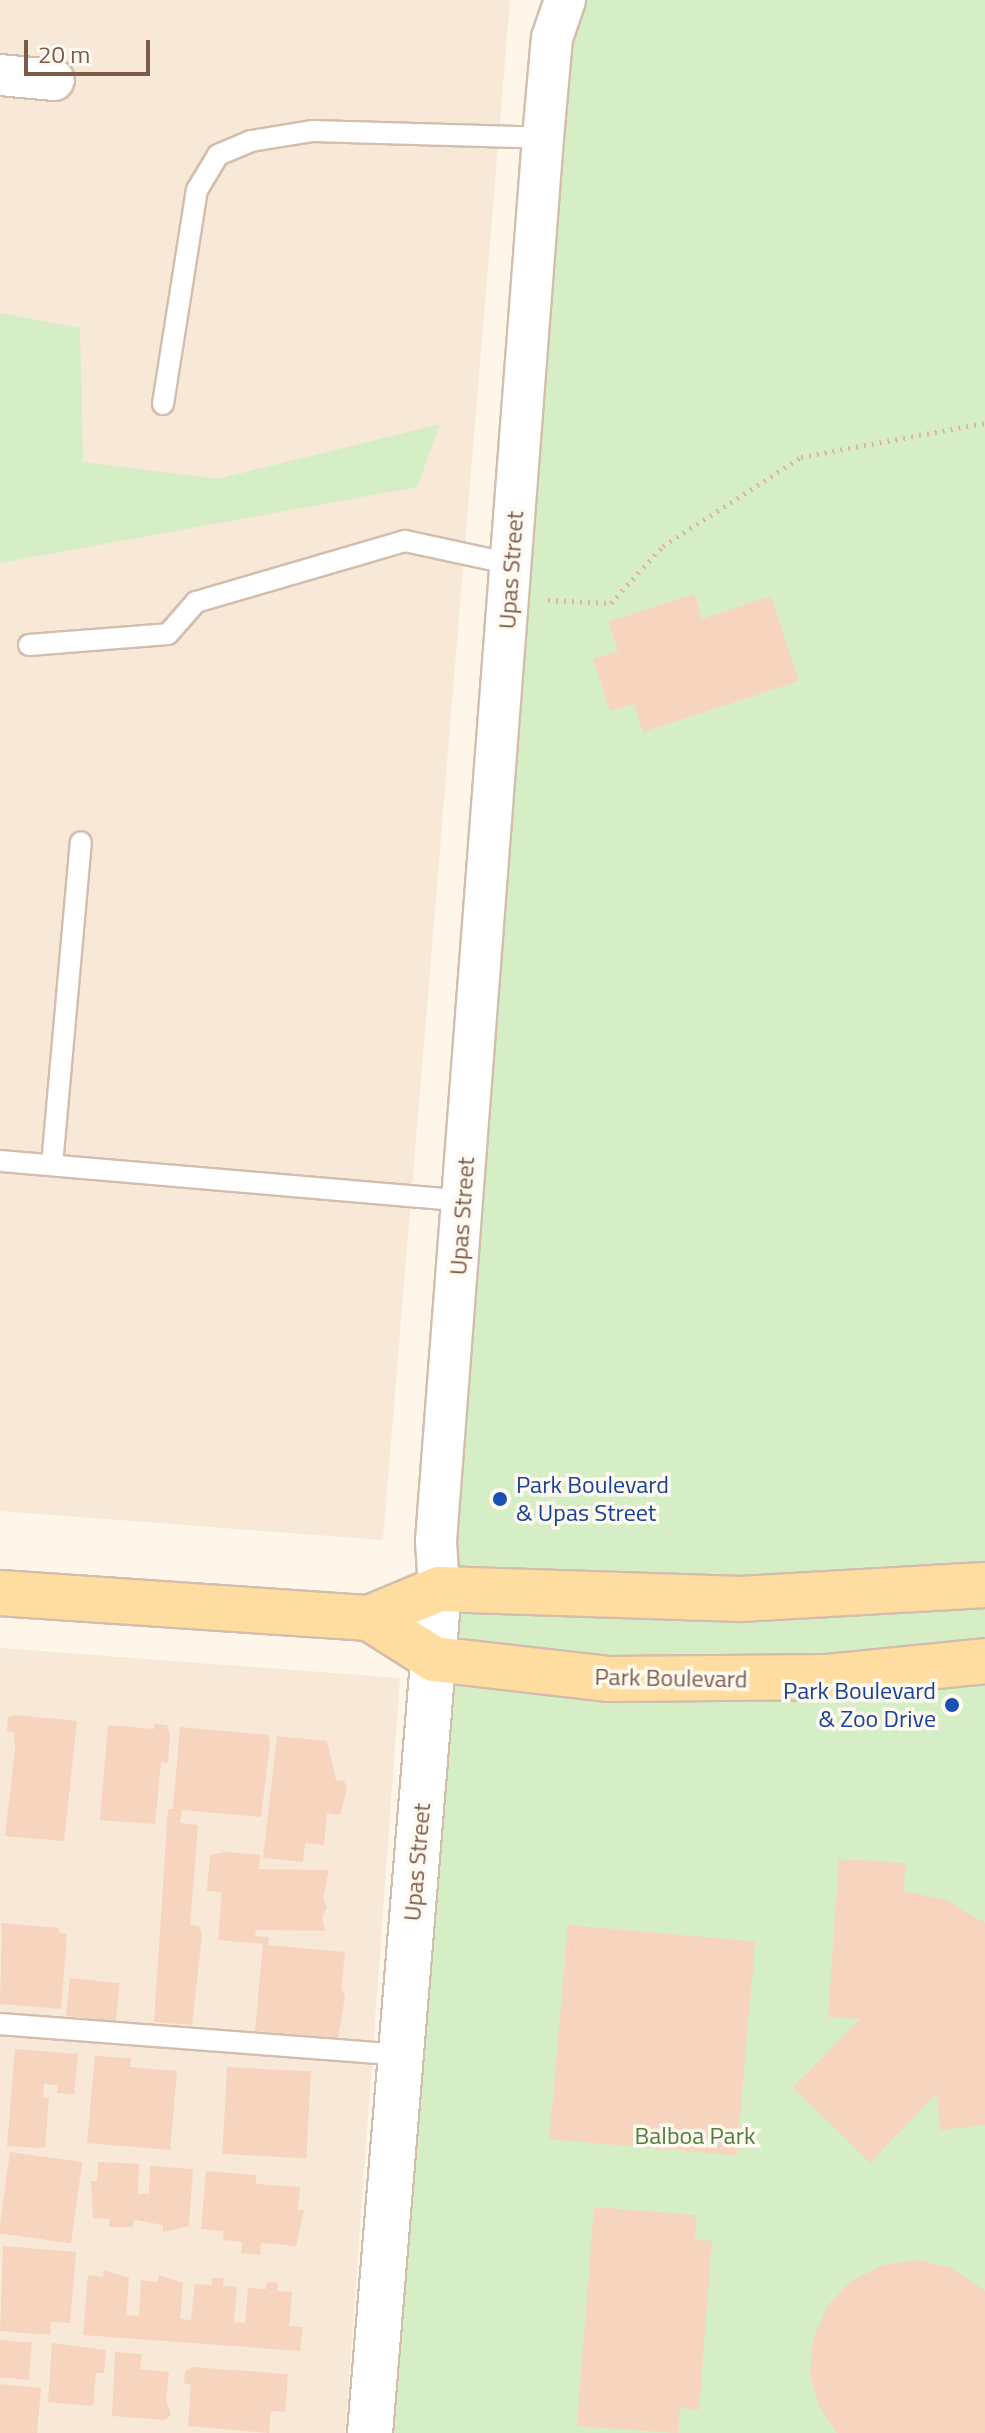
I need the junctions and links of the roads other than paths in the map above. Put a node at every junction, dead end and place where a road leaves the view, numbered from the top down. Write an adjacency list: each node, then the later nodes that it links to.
1 (565, 0): 4 (street, Upas Street)
2 (0, 75): 3 (street)
3 (54, 80)
4 (543, 138): 5 (lane); 6 (street, Upas Street)
5 (163, 404)
6 (510, 581): 7 (lane); 11 (street, Upas Street)
7 (29, 645)
8 (81, 842): 10 (lane)
9 (0, 1161): 10 (lane)
10 (52, 1165): 11 (lane)
11 (463, 1201): 13 (street, Upas Street)
12 (985, 1585): 13 (main road, Park Boulevard)
13 (439, 1589): 15 (main road, Park Boulevard); 16 (street, Upas Street)
14 (0, 1593): 15 (main road, Park Boulevard)
15 (369, 1618): 16 (main road, Park Boulevard)
16 (434, 1659): 17 (main road, Park Boulevard); 19 (street, Upas Street)
17 (985, 1661)
18 (0, 2024): 19 (lane)
19 (401, 2055): 20 (street, Upas Street)
20 (370, 2433)

